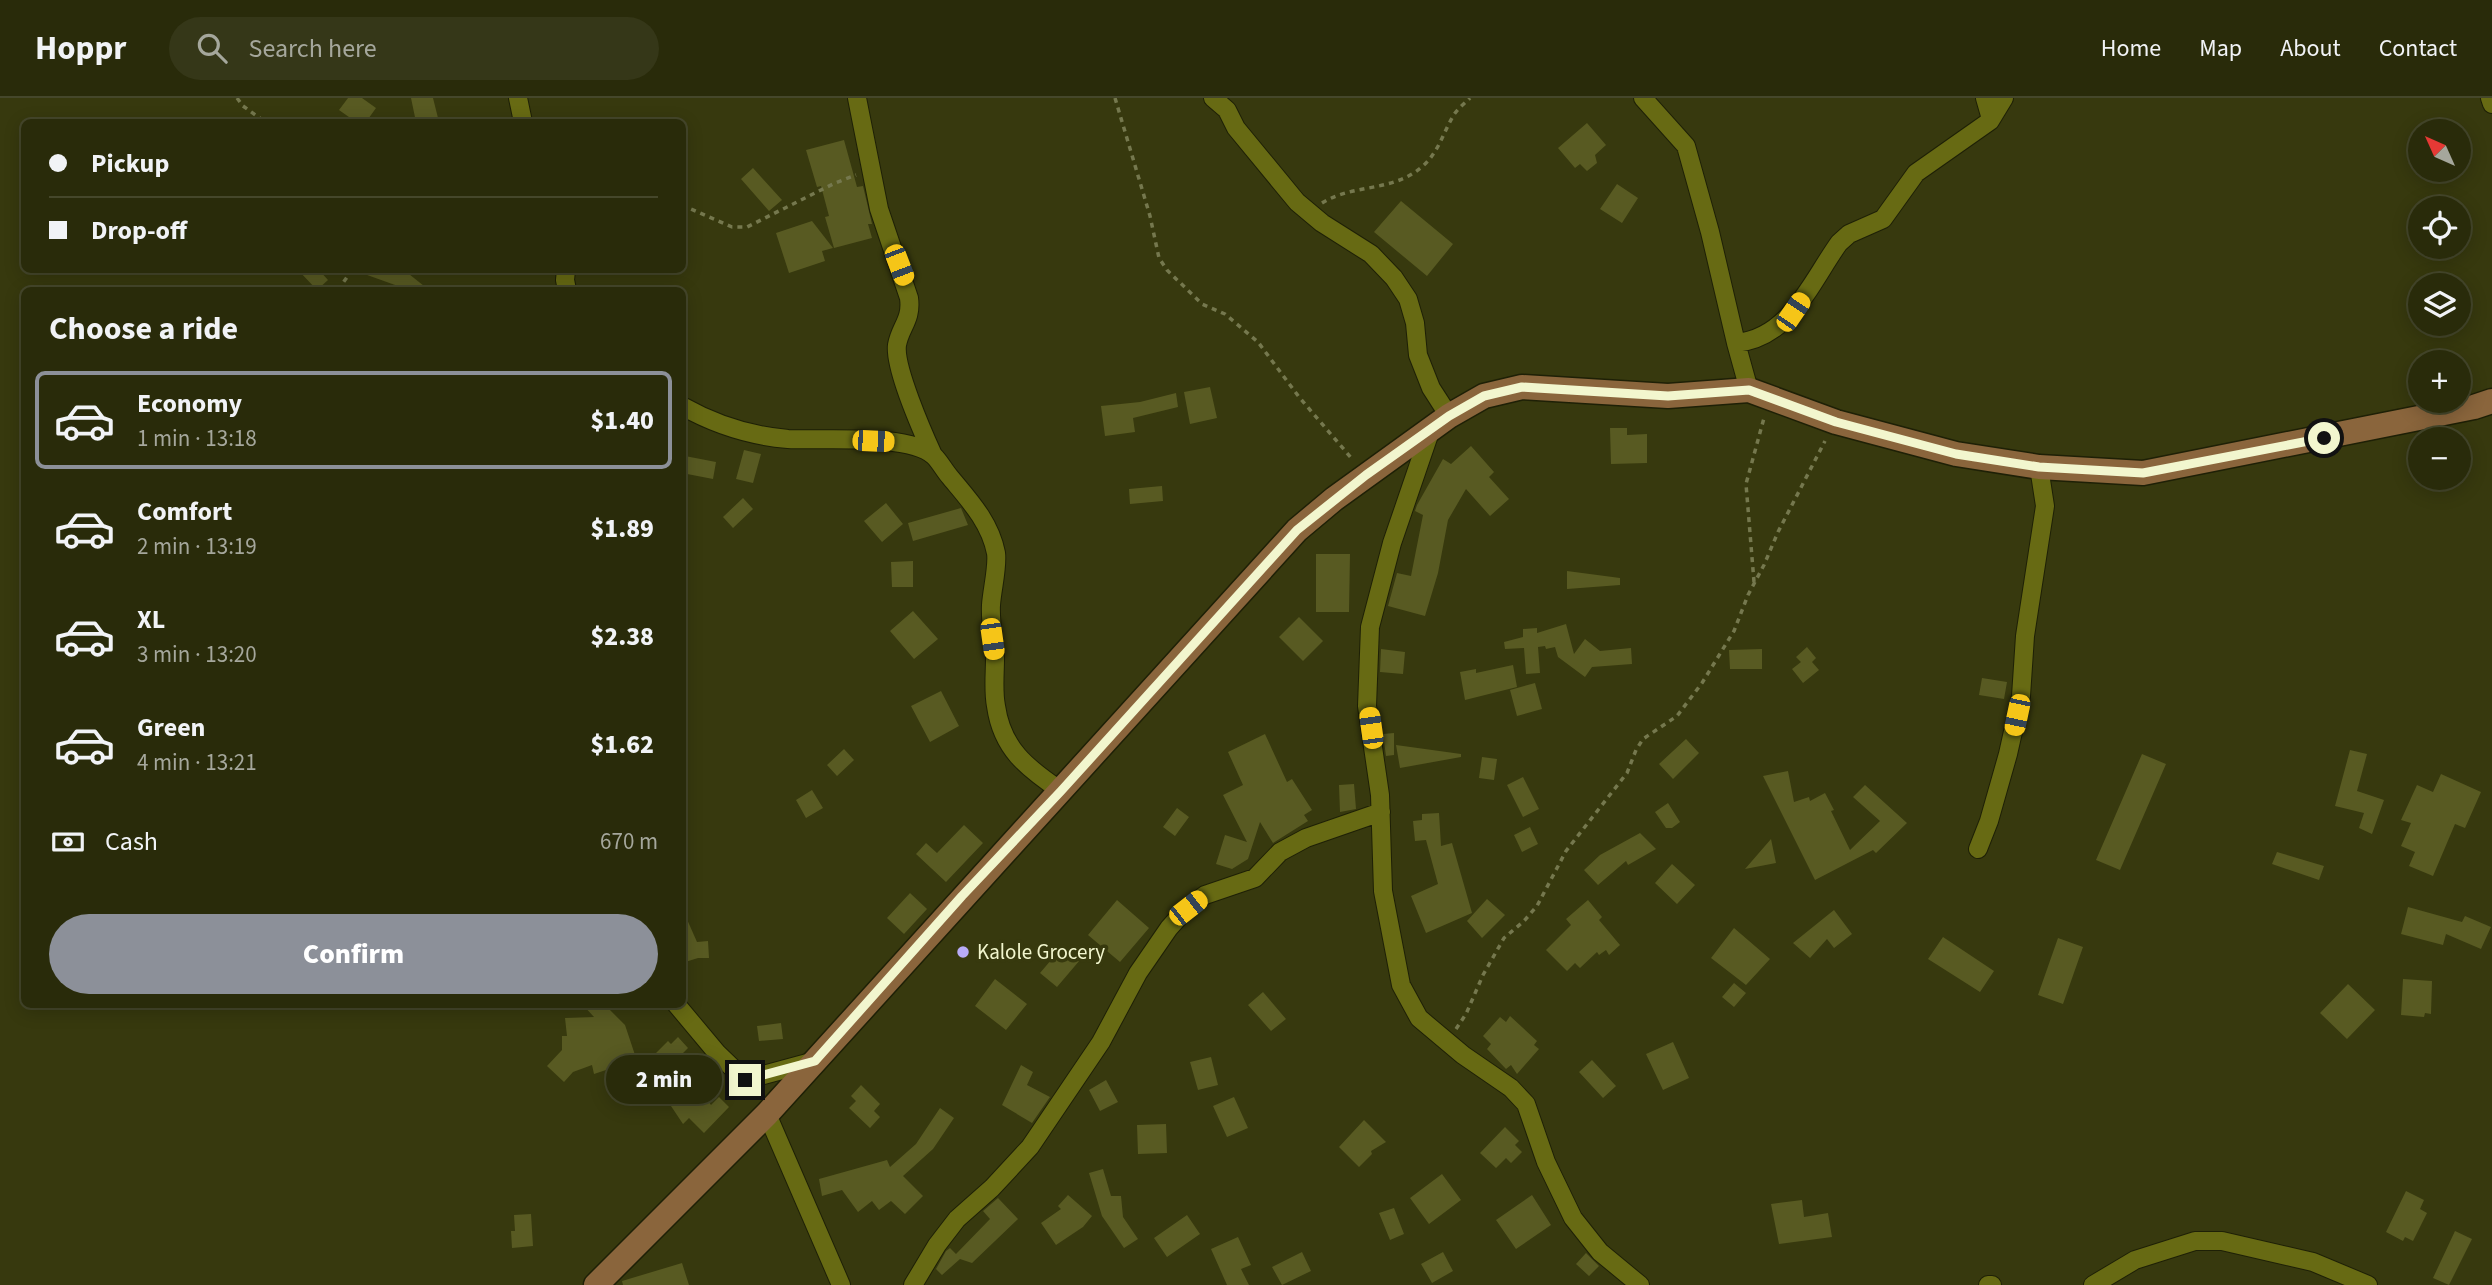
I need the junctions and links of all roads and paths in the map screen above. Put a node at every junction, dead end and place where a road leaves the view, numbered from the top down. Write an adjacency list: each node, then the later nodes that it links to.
1 (237, 98): 12 (path)
2 (518, 98): 13 (street)
3 (857, 98): 15 (street)
4 (1115, 98): 26 (path)
5 (1213, 98): 17 (street)
6 (1470, 98): 17 (path)
7 (1643, 98): 18 (street)
8 (1985, 98): 14 (street)
9 (2004, 98): 14 (street)
10 (2490, 98): 11 (street)
11 (2492, 104)
12 (261, 119)
13 (522, 119)
14 (1992, 119): 18 (street)
15 (871, 170): 16 (path); 24 (street)
16 (686, 207)
17 (1308, 211): 22 (street)
18 (1736, 343): 19 (street)
19 (1759, 393): 22 (street); 23 (street); 27 (path)
20 (2492, 401): 25 (street)
21 (686, 409): 24 (street)
22 (1440, 422): 26 (street); 29 (street)
23 (1836, 422): 25 (street); 27 (path)
24 (933, 455): 28 (street)
25 (2039, 467): 30 (street)
26 (1366, 475): 28 (street)
27 (1754, 584): 32 (path)
28 (1061, 791): 33 (street)
29 (1381, 812): 32 (street); 37 (street)
30 (1978, 849)
31 (679, 1008): 33 (street)
32 (1447, 1042): 38 (street)
33 (815, 1061): 34 (street)
34 (767, 1114): 35 (street); 36 (street)
35 (596, 1285)
36 (841, 1285)
37 (913, 1285)
38 (1640, 1285)
39 (2092, 1285): 40 (street)
40 (2368, 1285)

